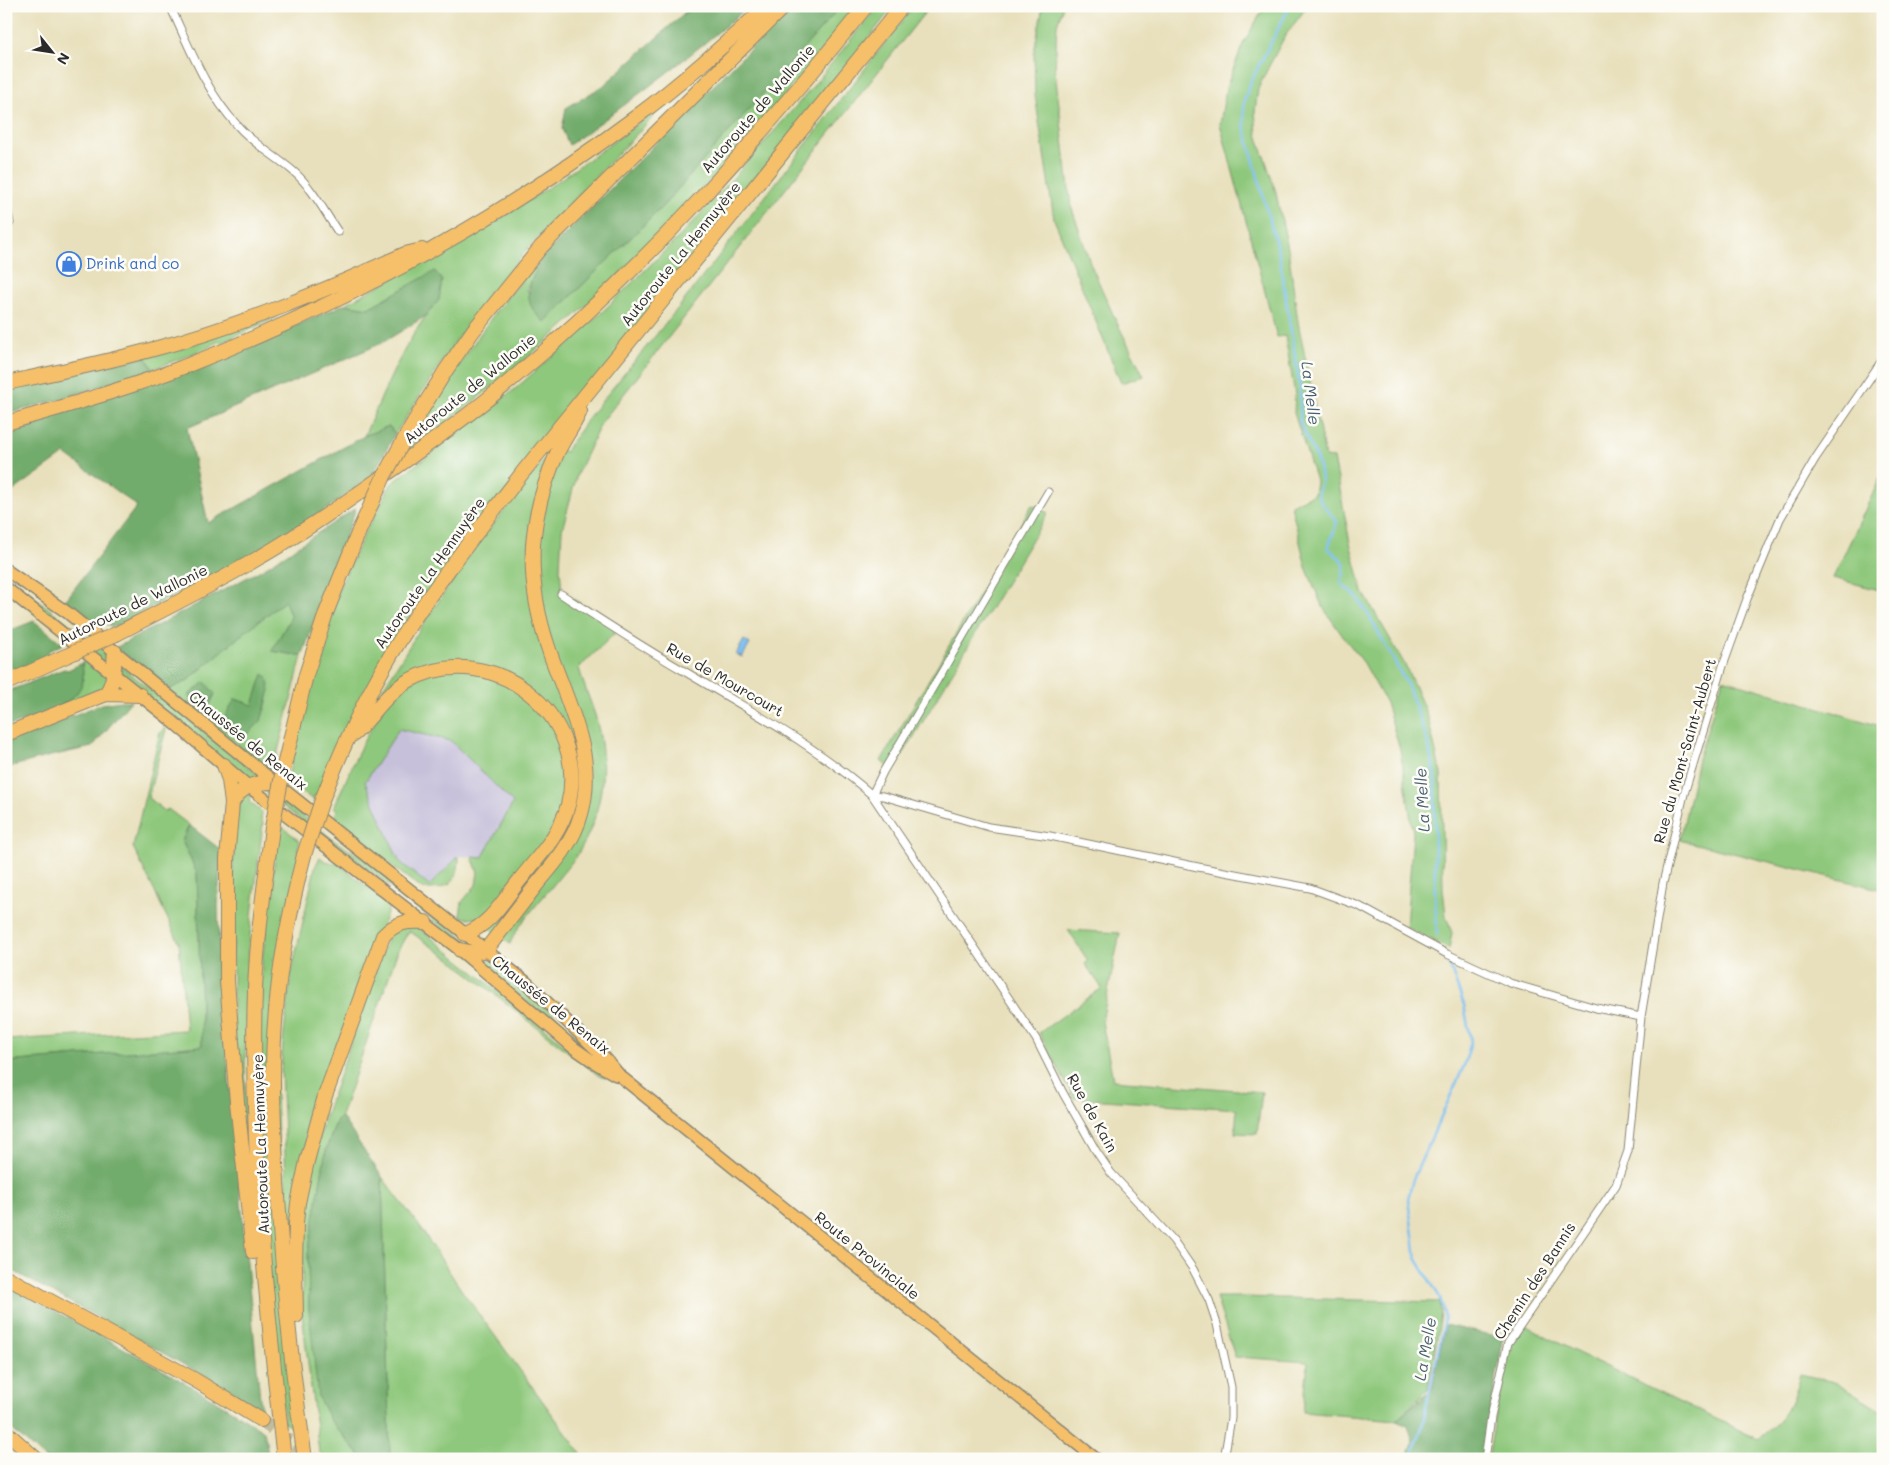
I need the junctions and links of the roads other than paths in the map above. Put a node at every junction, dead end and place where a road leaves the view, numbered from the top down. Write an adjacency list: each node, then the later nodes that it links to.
1 (170, 6): 8 (street)
2 (767, 6): 9 (highway)
3 (784, 6): 38 (highway, Autoroute La Hennuyère, bridge)
4 (866, 6): 20 (highway, Autoroute de Wallonie, bridge)
5 (902, 6): 12 (highway, Autoroute La Hennuyère)
6 (6, 202): 7 (street)
7 (6, 228)
8 (338, 232)
9 (440, 246): 11 (highway); 13 (highway)
10 (1883, 359): 34 (street, Rue du Mont-Saint-Aubert)
11 (6, 383)
12 (588, 392): 24 (highway, Autoroute La Hennuyère); 33 (highway)
13 (6, 423)
14 (1048, 492): 28 (street)
15 (6, 570): 18 (main road, Chaussée de Renaix)
16 (6, 588): 19 (main road, Chaussée de Renaix)
17 (561, 594): 28 (street, Rue de Mourcourt)
18 (115, 652): 19 (highway); 26 (main road, Chaussée de Renaix)
19 (115, 675): 21 (highway); 22 (main road, Chaussée de Renaix)
20 (6, 682)
21 (106, 694): 22 (highway); 23 (highway)
22 (140, 695): 25 (main road, Chaussée de Renaix)
23 (6, 734)
24 (346, 741): 31 (highway); 39 (highway, Autoroute La Hennuyère, bridge)
25 (224, 765): 27 (main road, Chaussée de Renaix); 29 (highway)
26 (274, 782): 27 (highway); 31 (main road, Chaussée de Renaix)
27 (248, 786): 29 (highway); 30 (main road, Chaussée de Renaix)
28 (872, 795): 34 (street); 46 (street, Rue de Kain)
29 (232, 803): 38 (highway)
30 (425, 922): 32 (main road, Chaussée de Renaix); 39 (highway)
31 (466, 934): 33 (main road, Chaussée de Renaix)
32 (460, 950): 33 (highway); 35 (main road, Chaussée de Renaix)
33 (486, 950): 35 (main road, Chaussée de Renaix)
34 (1642, 1017): 36 (street, Rue du Mont-Saint-Aubert)
35 (620, 1076): 45 (main road, Route Provinciale)
36 (1616, 1185): 47 (street, Chemin des Bannis)
37 (6, 1277): 40 (highway)
38 (267, 1305): 43 (highway, Autoroute La Hennuyère)
39 (296, 1396): 44 (highway, Autoroute La Hennuyère)
40 (261, 1420)
41 (6, 1432): 42 (highway)
42 (36, 1459)
43 (284, 1459)
44 (305, 1459)
45 (1096, 1459)
46 (1224, 1459)
47 (1485, 1459)

